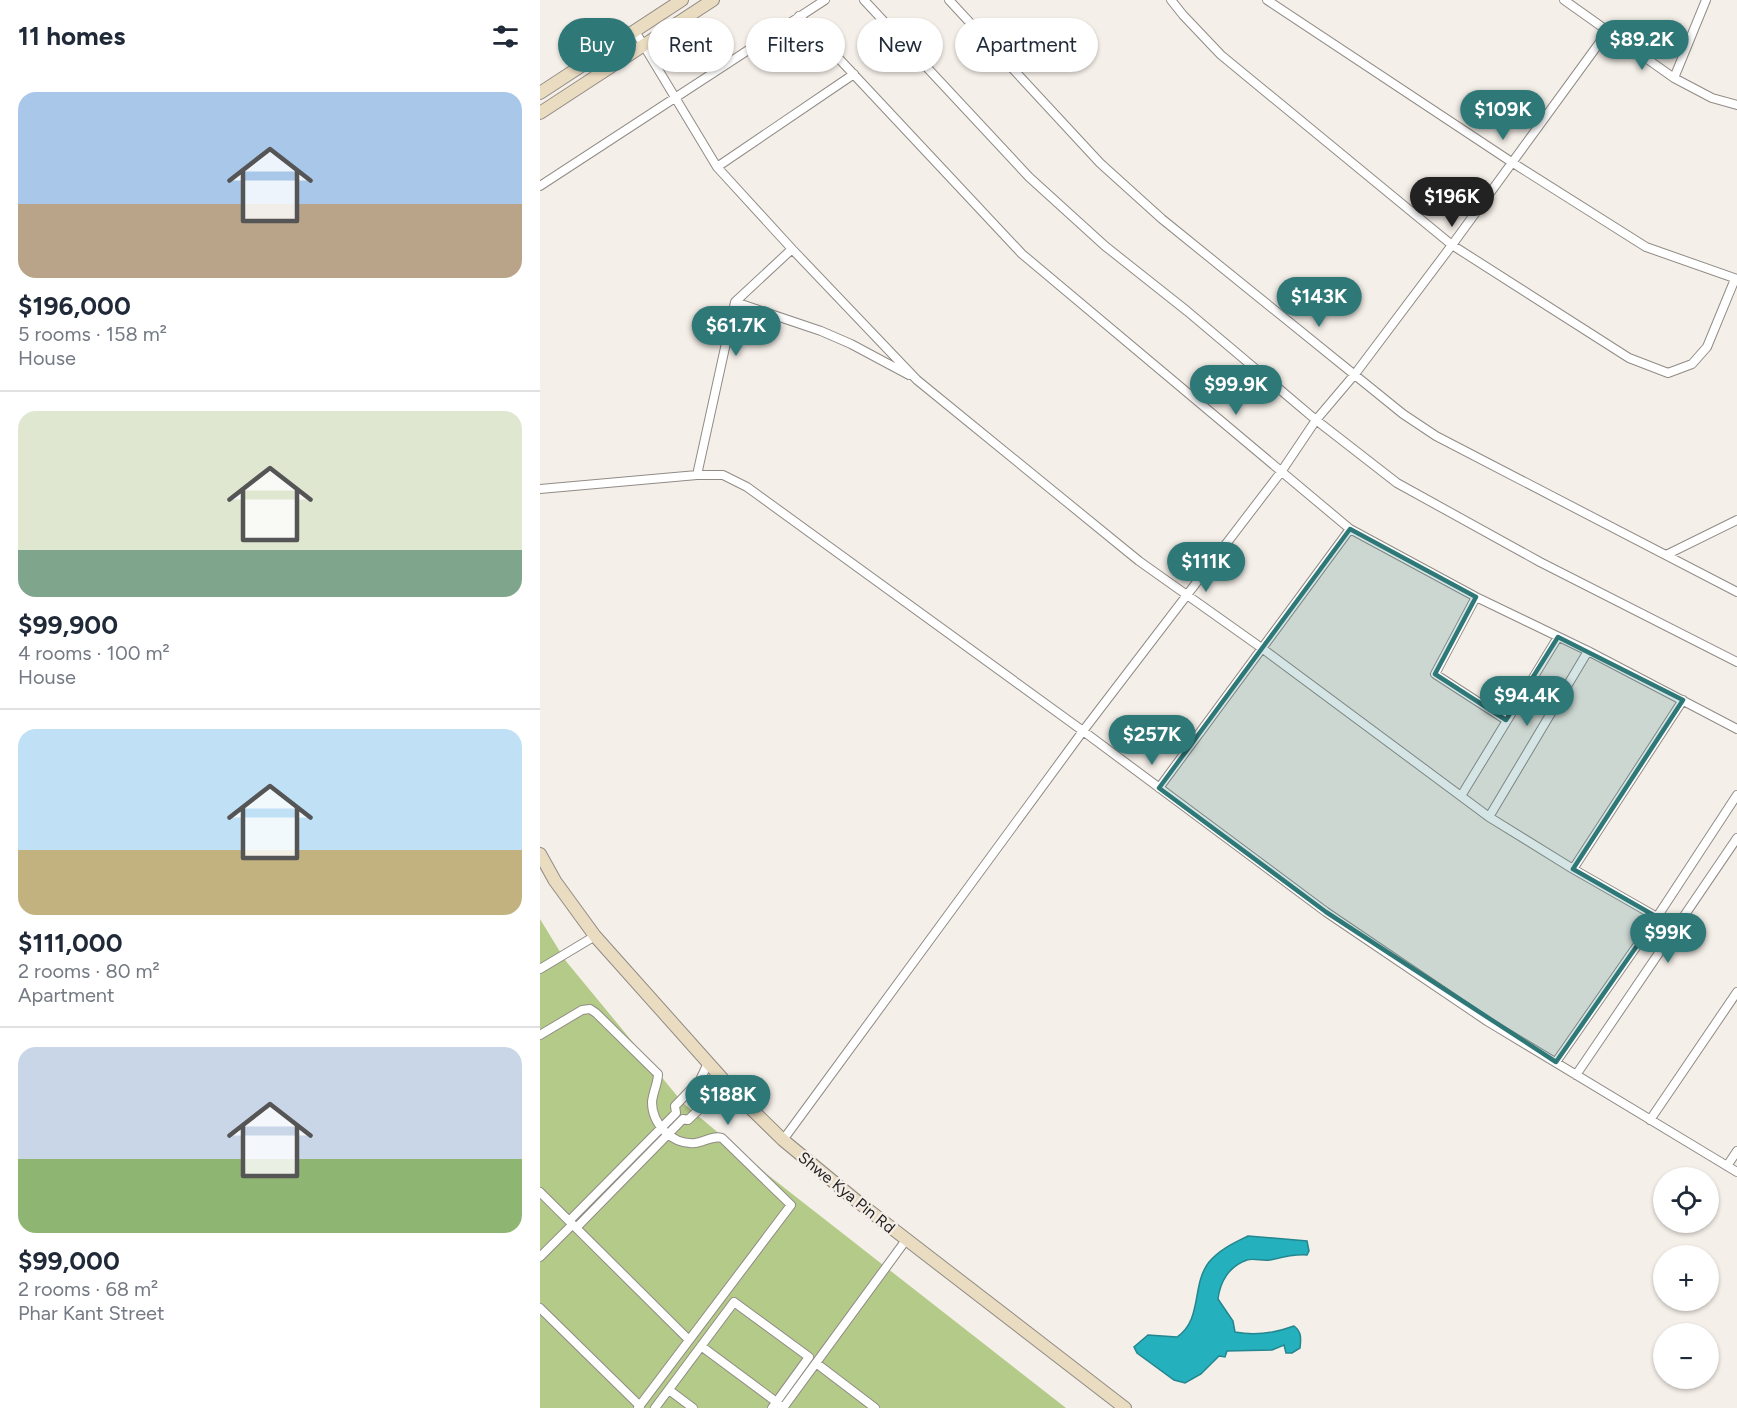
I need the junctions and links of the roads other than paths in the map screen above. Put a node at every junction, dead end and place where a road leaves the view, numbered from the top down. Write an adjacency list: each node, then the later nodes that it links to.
1 (682, 0): 11 (street)
2 (713, 0): 14 (street)
3 (825, 0): 10 (street)
4 (864, 0): 31 (street)
5 (949, 0): 29 (street)
6 (1171, 0): 25 (street)
7 (1267, 0): 22 (street)
8 (1564, 0): 12 (street)
9 (1706, 0): 17 (street)
10 (799, 16): 16 (street); 19 (street)
11 (636, 30)
12 (1608, 31): 17 (street); 22 (street)
13 (636, 33): 14 (street)
14 (643, 45): 19 (street); 21 (street)
15 (572, 72): 18 (street)
16 (854, 74): 23 (street); 32 (street)
17 (1674, 78): 20 (street)
18 (540, 93)
19 (676, 98): 23 (street); 24 (street)
20 (1737, 105)
21 (540, 113)
22 (1513, 164): 25 (street); 27 (street)
23 (717, 167): 26 (street)
24 (540, 186)
25 (1452, 245): 27 (street); 29 (street)
26 (792, 249): 28 (street); 30 (street)
27 (1736, 279)
28 (735, 302): 30 (street); 33 (street)
29 (1355, 374): 31 (street); 37 (street)
30 (917, 380): 39 (street)
31 (1316, 420): 32 (street); 44 (street)
32 (1281, 472): 36 (street); 39 (street)
33 (697, 474): 34 (street); 48 (street)
34 (540, 489)
35 (1737, 520): 37 (street)
36 (1350, 529): 40 (street); 42 (street)
37 (1666, 555): 38 (street)
38 (1737, 592)
39 (1187, 596): 42 (street); 48 (street)
40 (1476, 597): 41 (street); 46 (street)
41 (1558, 637): 43 (street); 46 (street)
42 (1263, 649): 49 (street); 51 (street)
43 (1587, 651): 45 (street); 52 (street)
44 (1737, 662)
45 (1683, 700): 47 (street); 56 (street)
46 (1506, 720): 51 (street)
47 (1737, 729)
48 (1083, 731): 49 (street); 68 (street)
49 (1159, 788): 62 (street)
50 (1737, 795): 57 (street)
51 (1461, 796): 52 (street)
52 (1489, 817): 56 (street)
53 (1737, 838): 64 (street)
54 (540, 854): 55 (street, Shwe Kya Pin Rd)
55 (543, 868): 58 (street, Shwe Kya Pin Rd)
56 (1573, 869): 57 (street)
57 (1657, 916): 62 (street)
58 (595, 936): 59 (street); 63 (street, Shwe Kya Pin Rd)
59 (540, 969)
60 (1737, 992): 66 (street)
61 (540, 1035): 67 (street)
62 (1556, 1062): 64 (street)
63 (708, 1063): 65 (street, Shwe Kya Pin Rd); 67 (street)
64 (1576, 1075): 66 (street)
65 (730, 1087): 67 (street); 68 (street, Shwe Kya Pin Rd)
66 (1650, 1120): 70 (street)
67 (665, 1131): 73 (street); 77 (street)
68 (783, 1140): 74 (street, Shwe Kya Pin Rd)
69 (1737, 1151): 70 (street)
70 (1727, 1166): 71 (street)
71 (1737, 1172)
72 (540, 1192): 73 (street)
73 (573, 1225): 75 (street); 77 (street)
74 (906, 1240): 79 (street); 86 (street, Shwe Kya Pin Rd)
75 (540, 1257)
76 (540, 1308): 81 (street)
77 (689, 1340): 81 (street)
78 (701, 1346): 79 (street); 80 (street); 82 (street)
79 (812, 1360): 82 (street); 85 (street)
80 (669, 1390): 83 (street); 84 (street)
81 (639, 1407)
82 (780, 1407)
83 (655, 1408)
84 (693, 1408)
85 (875, 1408)
86 (1125, 1408)

